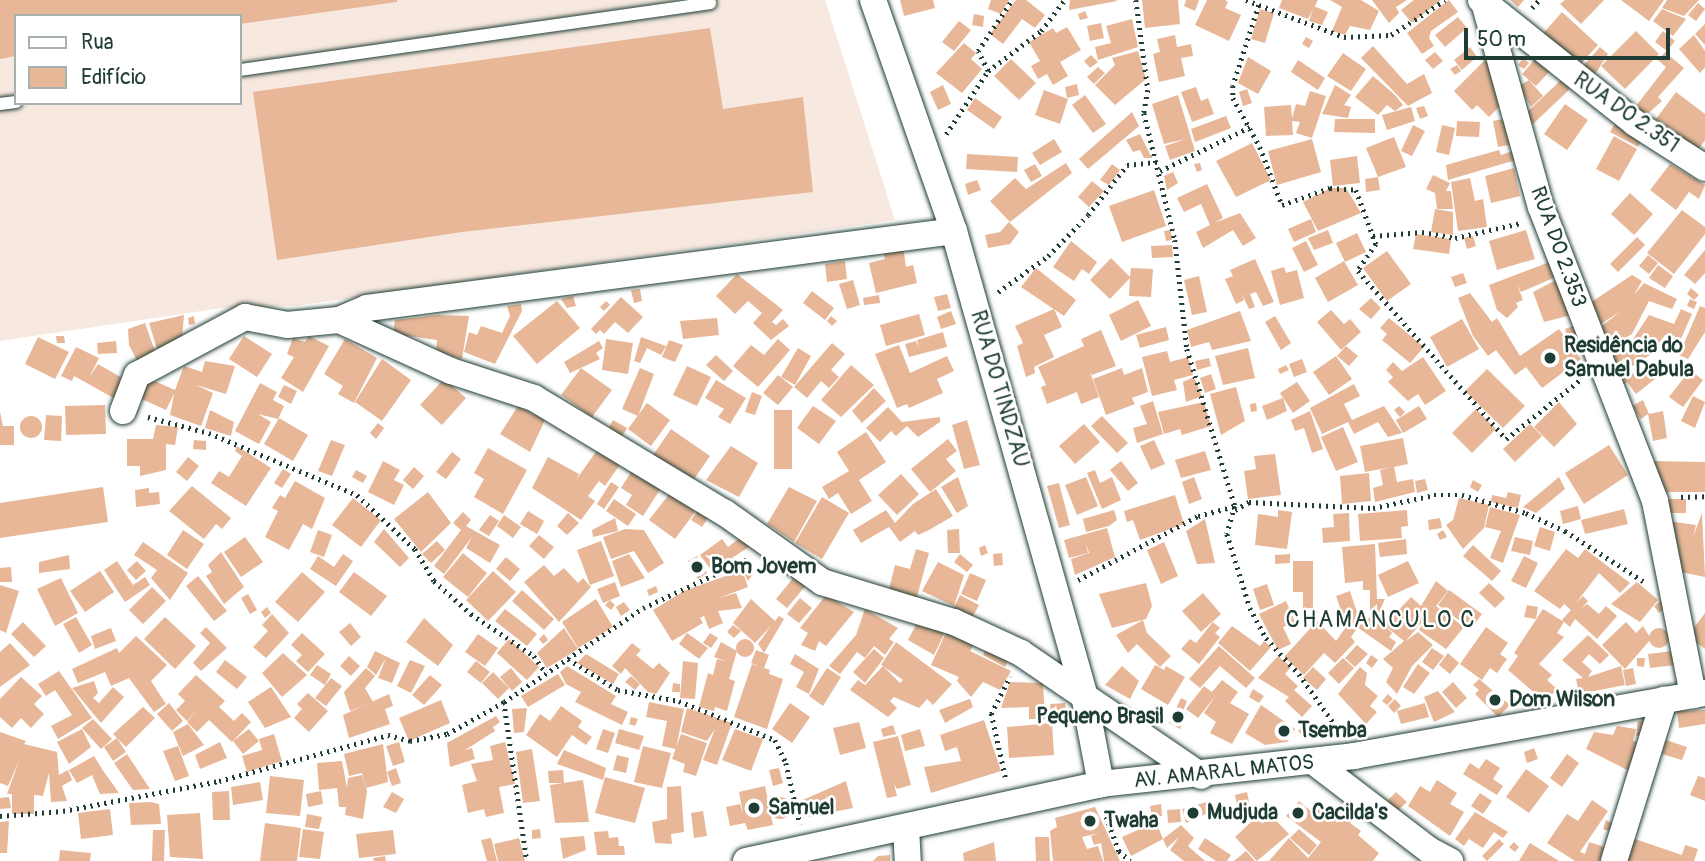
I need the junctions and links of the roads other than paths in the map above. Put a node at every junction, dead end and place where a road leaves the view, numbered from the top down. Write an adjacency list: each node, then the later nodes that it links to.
1 (873, 0): 6 (street, RUA DO TINDZAU)
2 (1482, 1): 5 (street, RUA DO 2.351); 9 (street, RUA DO 2.353)
3 (710, 3): 4 (lane)
4 (242, 70)
5 (1705, 168)
6 (954, 231): 7 (street); 10 (street, RUA DO TINDZAU)
7 (340, 320): 8 (street); 10 (street)
8 (123, 411)
9 (1699, 694): 11 (street, AV. AMARAL MATOS)
10 (1084, 695): 13 (street); 14 (street, RUA DO TINDZAU)
11 (1664, 700): 12 (street, AV. AMARAL MATOS); 19 (street)
12 (1314, 762): 13 (street, AV. AMARAL MATOS); 18 (street)
13 (1201, 776): 14 (street, AV. AMARAL MATOS)
14 (1098, 785): 15 (street, AV. AMARAL MATOS)
15 (906, 827): 16 (street, AV. AMARAL MATOS); 17 (street)
16 (746, 861)
17 (908, 861)
18 (1450, 861)
19 (1614, 861)

